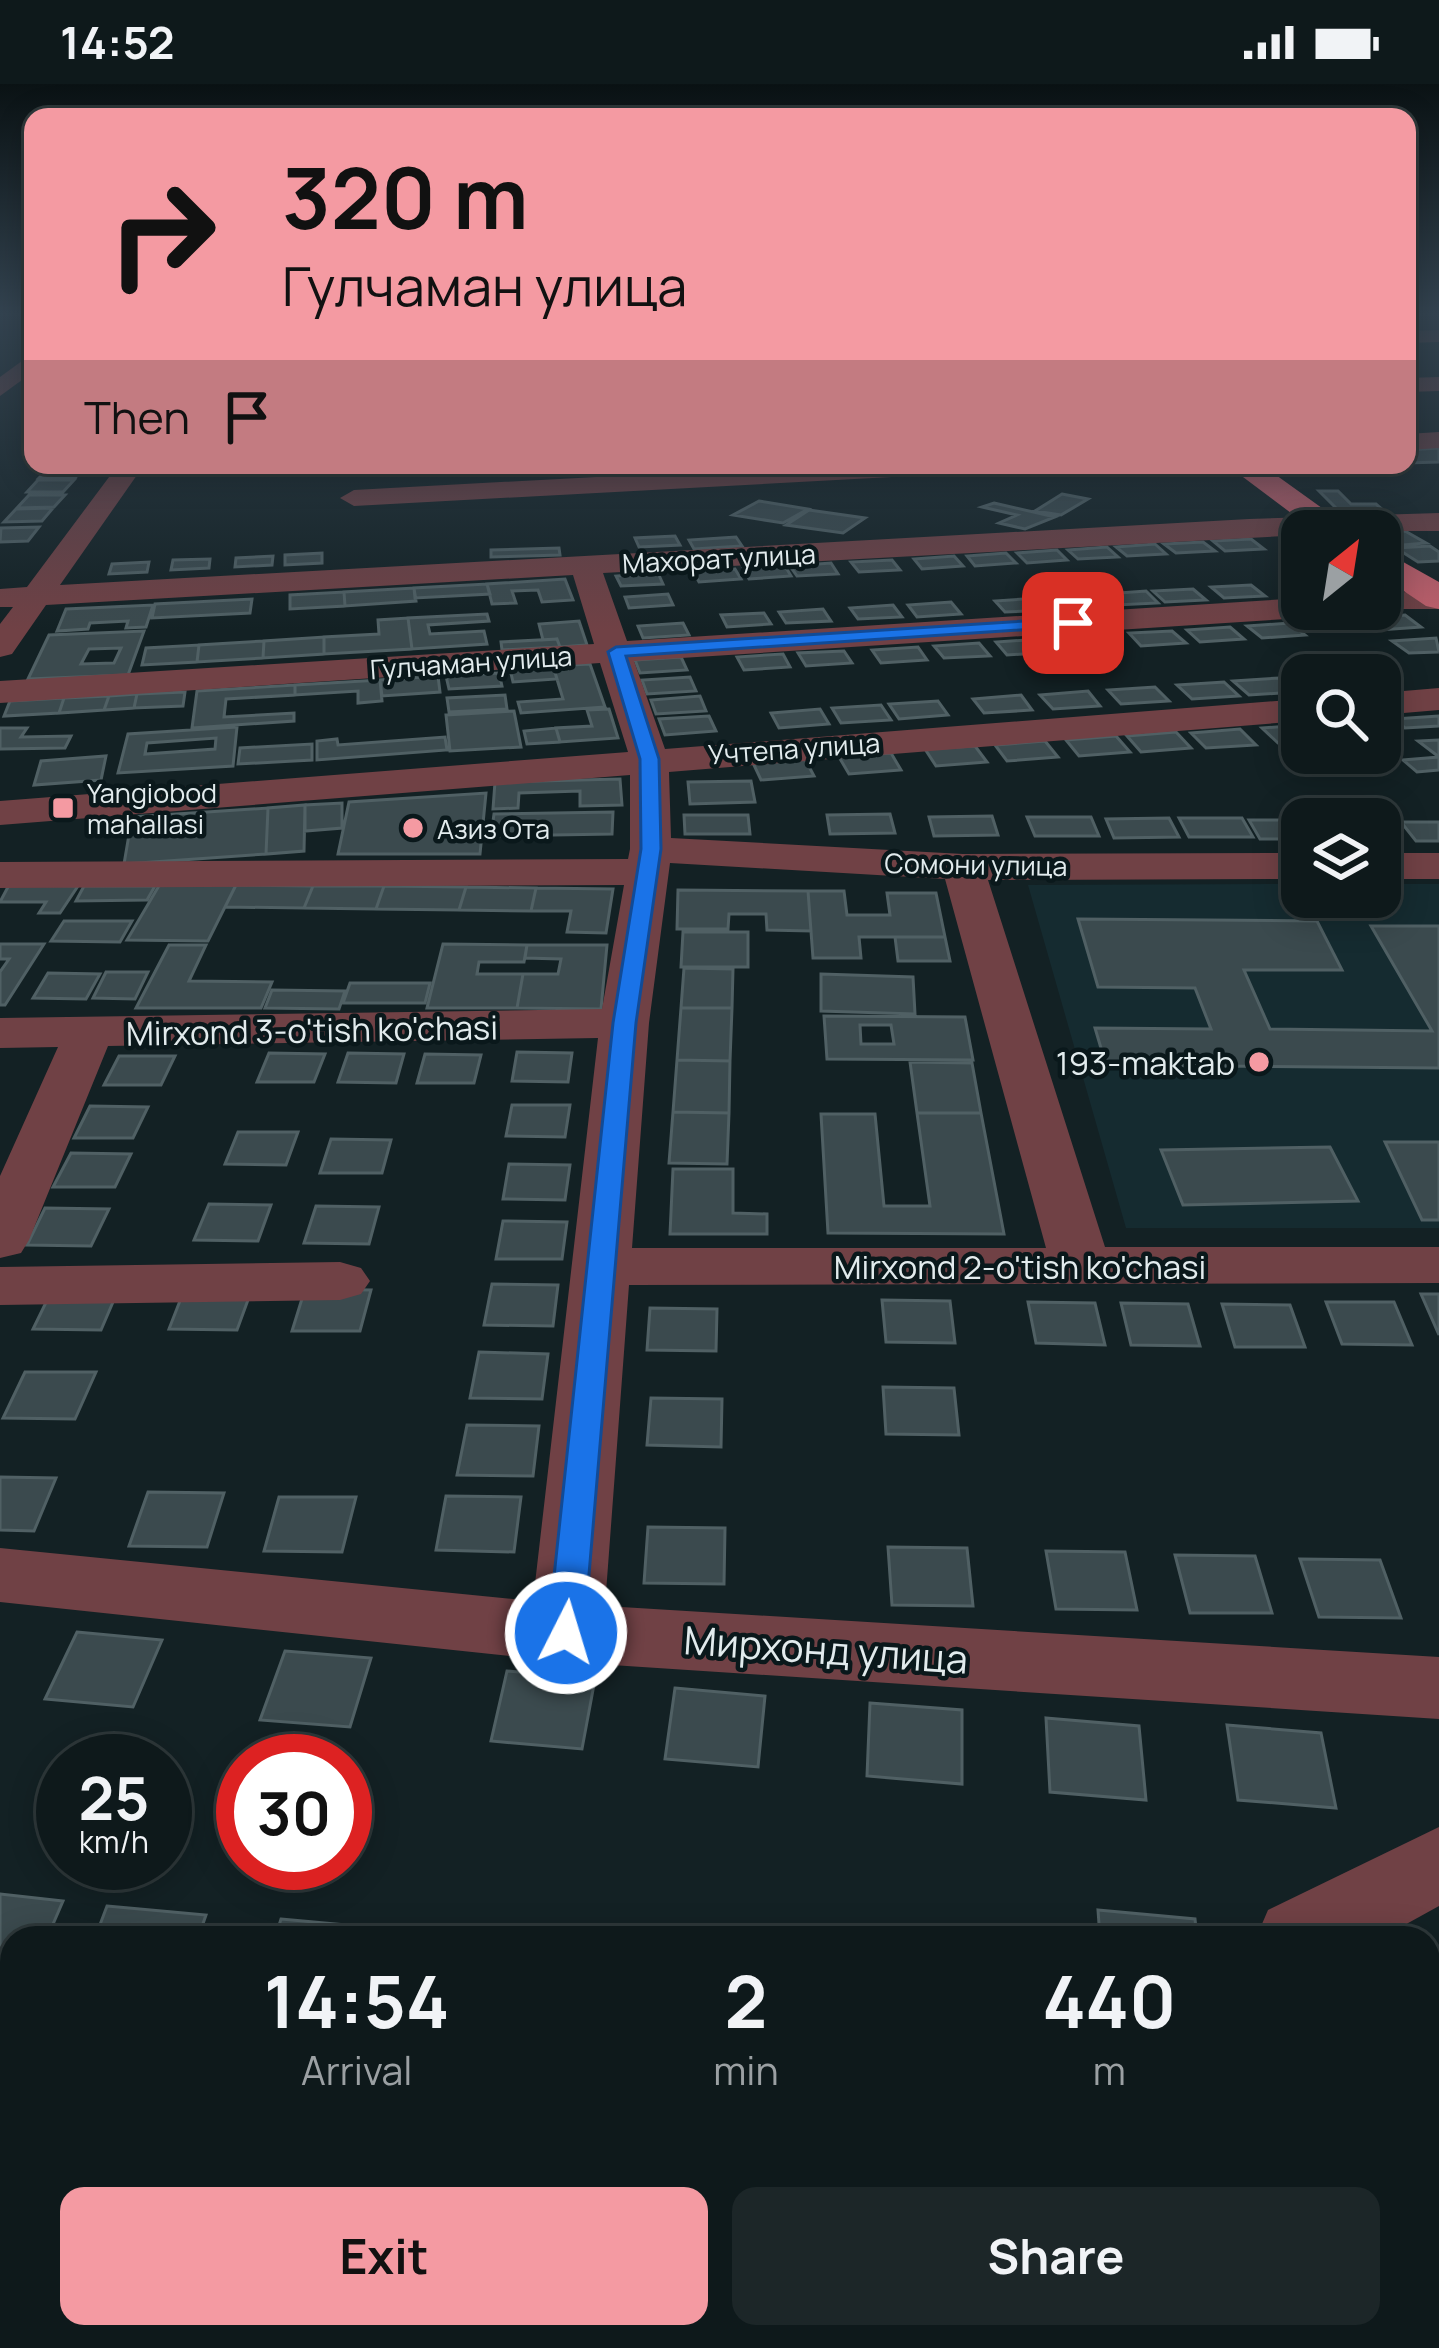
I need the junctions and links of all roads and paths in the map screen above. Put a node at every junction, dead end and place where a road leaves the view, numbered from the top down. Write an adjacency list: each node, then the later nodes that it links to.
1 (125, 474): 16 (street)
2 (352, 474): 7 (street)
3 (619, 474): 5 (street)
4 (1255, 474): 6 (main road)
5 (580, 475): 7 (street); 11 (street)
6 (1307, 510)
7 (354, 518): 14 (street)
8 (1439, 522): 9 (street, Махорат улица)
9 (1401, 524)
10 (1281, 529): 11 (street, Махорат улица)
11 (615, 543): 12 (street, Махорат улица)
12 (584, 566): 14 (street, Махорат улица); 21 (street)
13 (1401, 574): 17 (main road)
14 (352, 580): 16 (street, Махорат улица)
15 (0, 598): 16 (street, Махорат улица)
16 (37, 598): 20 (street)
17 (1439, 599): 18 (street)
18 (1401, 602)
19 (1281, 609): 21 (street, Гулчаман улица)
20 (0, 647)
21 (616, 652): 22 (street, Гулчаман улица); 26 (street)
22 (0, 692)
23 (1439, 700): 24 (street)
24 (1401, 703)
25 (1281, 712): 26 (street, Учтепа улица)
26 (650, 759): 27 (street, Учтепа улица); 28 (street)
27 (0, 813)
28 (649, 860): 32 (street, Сомони улица); 33 (street, Сомони улица); 34 (street)
29 (1281, 866): 32 (street, Сомони улица)
30 (1401, 866): 31 (street)
31 (1439, 866)
32 (963, 867): 39 (street)
33 (0, 874)
34 (625, 1023): 36 (street, Mirxond 3-o'tish ko'chasi); 40 (street)
35 (0, 1033): 36 (street, Mirxond 3-o'tish ko'chasi)
36 (88, 1035): 37 (street)
37 (0, 1240)
38 (1439, 1265): 39 (street, Mirxond 2-o'tish ko'chasi)
39 (1081, 1266): 40 (street, Mirxond 2-o'tish ko'chasi)
40 (601, 1268): 44 (street)
41 (340, 1281): 42 (street)
42 (0, 1286)
43 (0, 1575): 44 (street, Мирхонд улица)
44 (566, 1633): 45 (street, Мирхонд улица)
45 (1439, 1688)
46 (1439, 1864): 47 (street)
47 (1322, 1926)

